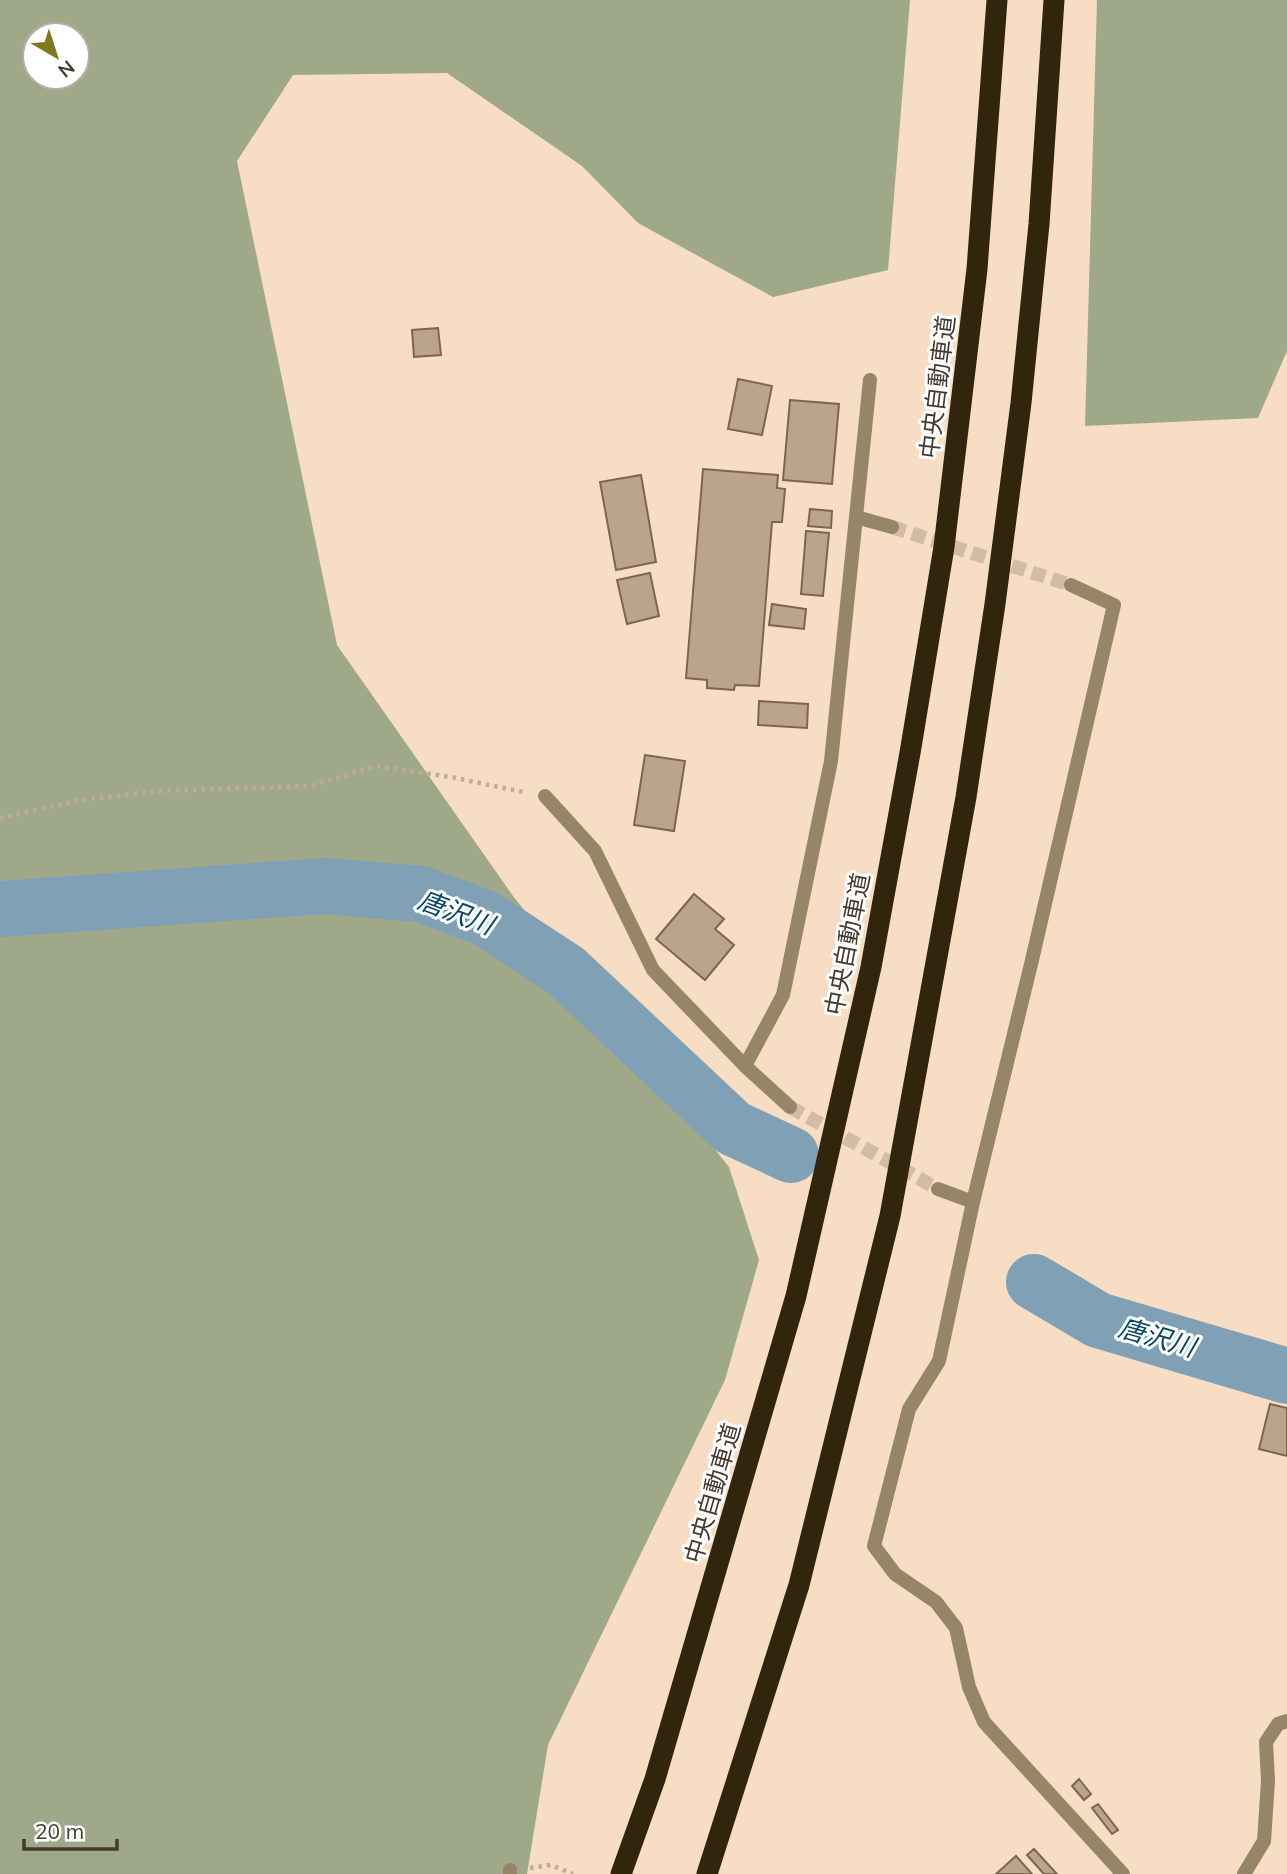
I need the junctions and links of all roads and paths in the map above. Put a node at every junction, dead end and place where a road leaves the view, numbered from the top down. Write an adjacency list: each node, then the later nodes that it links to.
1 (997, 0): 16 (highway, 中央自動車道)
2 (1054, 0): 17 (highway)
3 (870, 380): 4 (street)
4 (856, 517): 5 (street); 9 (street)
5 (892, 527)
6 (1072, 586): 12 (street)
7 (545, 796): 8 (path); 9 (street)
8 (0, 818)
9 (745, 1066): 10 (street)
10 (790, 1107)
11 (938, 1189): 12 (street)
12 (973, 1202): 18 (street)
13 (1287, 1721): 19 (street)
14 (551, 1865): 15 (path)
15 (573, 1874)
16 (621, 1874)
17 (707, 1874)
18 (1123, 1874)
19 (1244, 1874)

